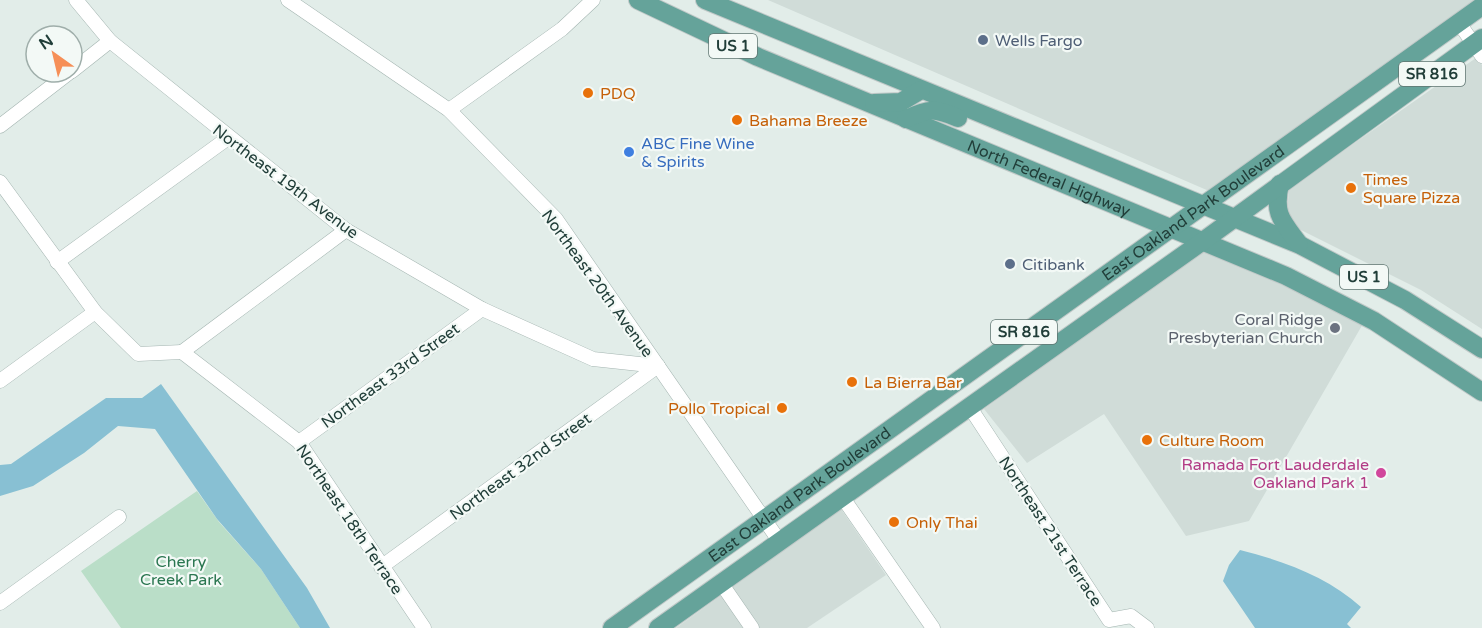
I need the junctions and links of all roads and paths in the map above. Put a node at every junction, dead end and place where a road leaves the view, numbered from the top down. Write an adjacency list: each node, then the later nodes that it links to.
1 (76, 0): 8 (street, Northeast 19th Avenue)
2 (288, 0): 14 (street, Northeast 20th Avenue)
3 (593, 0): 14 (street)
4 (638, 0): 13 (main road, North Federal Highway / US 1)
5 (705, 0): 12 (main road, North Federal Highway / US 1)
6 (1482, 6): 7 (main road, East Oakland Park Boulevard / SR 816)
7 (1459, 22): 9 (street); 21 (main road, East Oakland Park Boulevard / SR 816)
8 (110, 41): 10 (street); 18 (street, Northeast 19th Avenue)
9 (1479, 46): 20 (main road, East Oakland Park Boulevard / SR 816)
10 (84, 61)
11 (54, 84): 17 (street)
12 (921, 90): 13 (main road); 16 (main road, North Federal Highway / US 1)
13 (869, 103): 15 (main road, North Federal Highway / US 1)
14 (449, 110): 33 (street, Northeast 20th Avenue)
15 (906, 118): 16 (main road); 23 (main road, North Federal Highway / US 1)
16 (997, 120): 21 (main road, North Federal Highway / US 1)
17 (0, 126)
18 (228, 138): 24 (street, Northeast 19th Avenue); 27 (street)
19 (0, 182): 27 (street)
20 (1280, 184): 22 (main road, East Oakland Park Boulevard / SR 816); 26 (main road)
21 (1205, 205): 22 (main road, North Federal Highway / US 1); 23 (main road, East Oakland Park Boulevard / SR 816)
22 (1236, 217): 25 (main road, East Oakland Park Boulevard / SR 816); 26 (main road, North Federal Highway / US 1)
23 (1169, 229): 25 (main road, North Federal Highway / US 1); 32 (main road, East Oakland Park Boulevard / SR 816)
24 (346, 230): 28 (street, Northeast 19th Avenue); 31 (street)
25 (1203, 241): 35 (main road, North Federal Highway / US 1); 36 (main road, East Oakland Park Boulevard / SR 816)
26 (1300, 245): 30 (main road, North Federal Highway / US 1)
27 (57, 262): 29 (street)
28 (482, 309): 33 (street, Northeast 19th Avenue); 37 (street, Northeast 33rd Street)
29 (95, 312): 31 (street); 34 (street)
30 (1482, 349)
31 (182, 352): 37 (street, Northeast 18th Terrace)
32 (984, 360): 36 (main road); 40 (main road, East Oakland Park Boulevard / SR 816)
33 (658, 366): 40 (street, Northeast 20th Avenue); 42 (street, Northeast 32nd Street)
34 (0, 381)
35 (1482, 392)
36 (975, 402): 38 (main road, East Oakland Park Boulevard / SR 816); 45 (street, Northeast 21st Terrace)
37 (299, 442): 42 (street, Northeast 18th Terrace)
38 (843, 498): 41 (main road, East Oakland Park Boulevard / SR 816); 50 (street)
39 (119, 517): 44 (street)
40 (763, 518): 41 (street, Northeast 20th Avenue); 47 (main road, East Oakland Park Boulevard / SR 816)
41 (780, 542): 43 (main road, East Oakland Park Boulevard / SR 816)
42 (381, 567): 46 (street, Northeast 18th Terrace)
43 (721, 583): 48 (main road, East Oakland Park Boulevard / SR 816); 49 (street)
44 (0, 603)
45 (1103, 624): 51 (street, Northeast 21st Terrace)
46 (424, 628)
47 (612, 628)
48 (658, 628)
49 (752, 628)
50 (933, 628)
51 (1147, 628)

